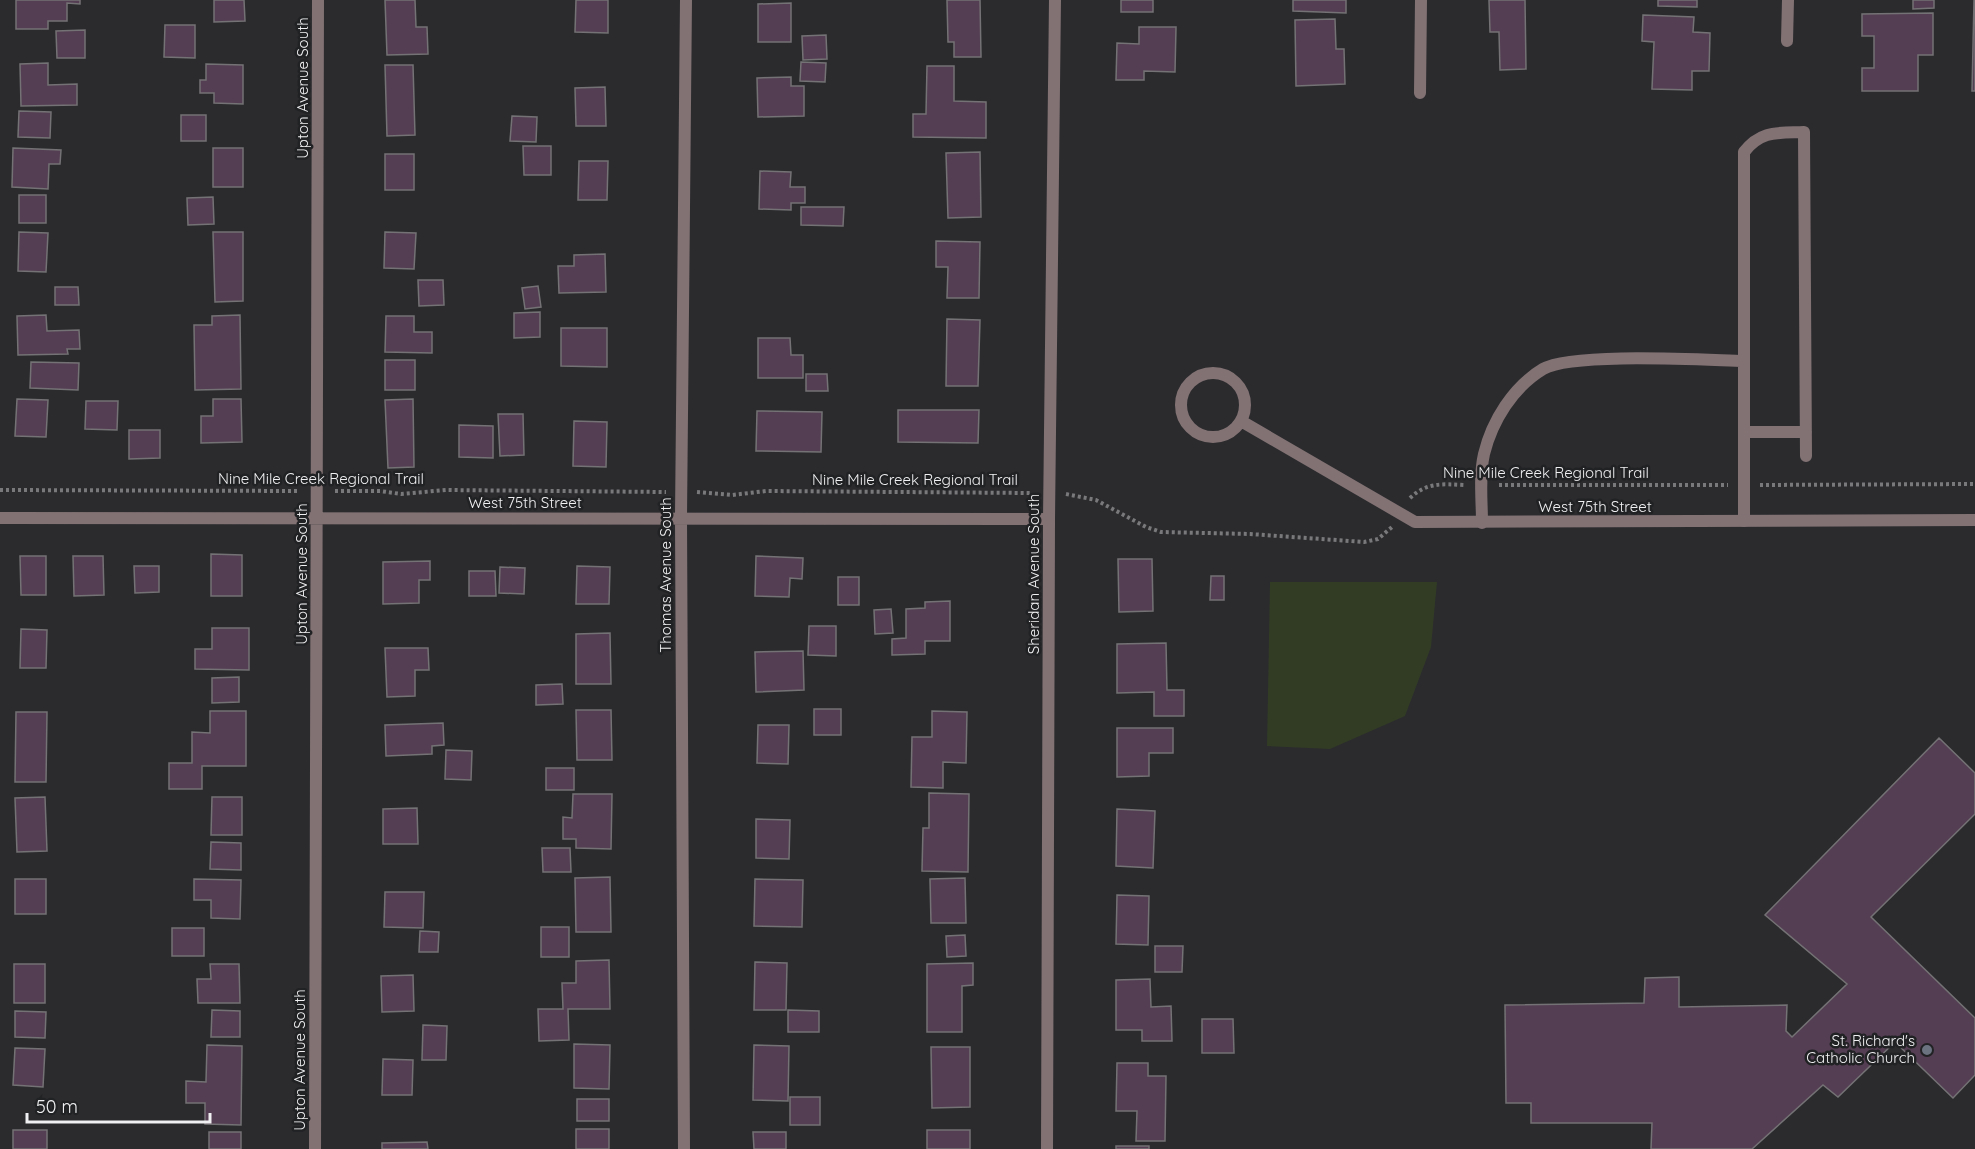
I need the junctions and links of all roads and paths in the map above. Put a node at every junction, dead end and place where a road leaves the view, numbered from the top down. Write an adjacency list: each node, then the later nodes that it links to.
1 (318, 0): 17 (street, Upton Avenue South)
2 (686, 0): 18 (street, Thomas Avenue South)
3 (1055, 0): 19 (street, Sheridan Avenue South)
4 (1421, 0): 7 (street)
5 (1788, 0): 6 (street)
6 (1786, 41)
7 (1420, 93)
8 (1744, 361): 10 (street); 11 (street); 14 (street)
9 (1242, 421): 9 (street); 20 (street, West 75th Street)
10 (1744, 432): 11 (street); 15 (street)
11 (1806, 432): 12 (street)
12 (1806, 456)
13 (1975, 484): 15 (path, Nine Mile Creek Regional Trail)
14 (1482, 485): 15 (path, Nine Mile Creek Regional Trail); 20 (path, Nine Mile Creek Regional Trail); 27 (street)
15 (1744, 485): 26 (street)
16 (0, 490): 17 (path, Nine Mile Creek Regional Trail)
17 (317, 491): 18 (path, Nine Mile Creek Regional Trail); 22 (street, Upton Avenue South)
18 (681, 492): 19 (path, Nine Mile Creek Regional Trail); 23 (street, Thomas Avenue South)
19 (1049, 493): 20 (path, Nine Mile Creek Regional Trail); 24 (street, Sheridan Avenue South)
20 (1403, 514): 27 (street, West 75th Street)
21 (0, 518): 22 (street, West 75th Street)
22 (317, 518): 23 (street, West 75th Street); 28 (street, Upton Avenue South)
23 (681, 518): 24 (street, West 75th Street); 29 (street, Thomas Avenue South)
24 (1049, 519): 30 (street, Sheridan Avenue South)
25 (1975, 520): 26 (street, West 75th Street)
26 (1744, 521): 27 (street, West 75th Street)
27 (1482, 523)
28 (315, 1149)
29 (684, 1149)
30 (1047, 1149)

